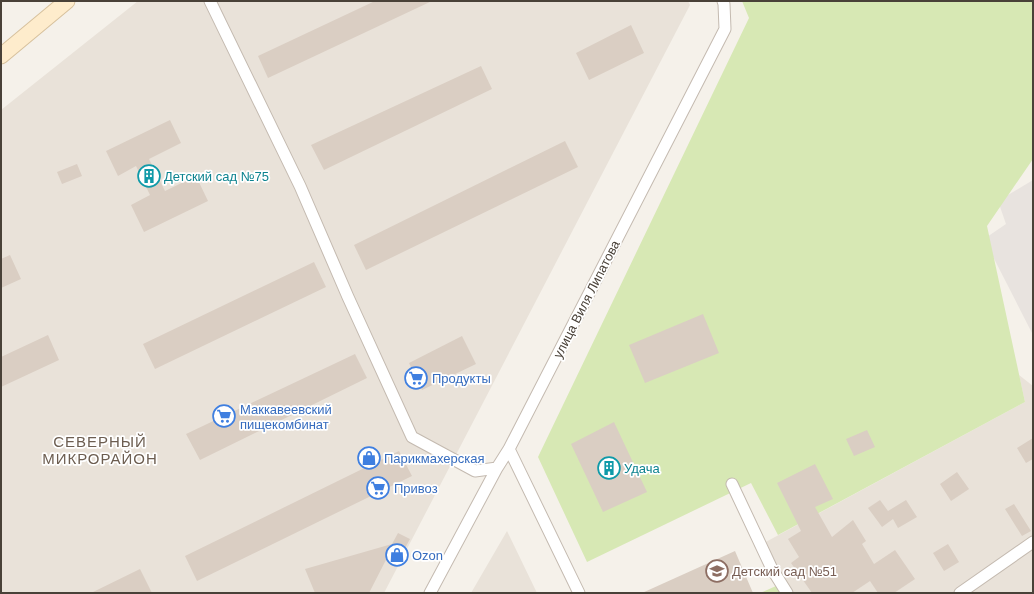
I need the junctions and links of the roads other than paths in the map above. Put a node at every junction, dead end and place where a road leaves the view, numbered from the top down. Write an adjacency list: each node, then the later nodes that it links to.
1 (67, 1): 4 (main road)
2 (210, 1): 6 (street)
3 (723, 1): 5 (street, улица Виля Липатова)
4 (1, 56)
5 (509, 449): 6 (street, улица Виля Липатова); 10 (street)
6 (497, 468): 9 (street, улица Виля Липатова)
7 (732, 484): 11 (street)
8 (1033, 542): 12 (street)
9 (430, 593)
10 (579, 593)
11 (787, 593)
12 (960, 593)

